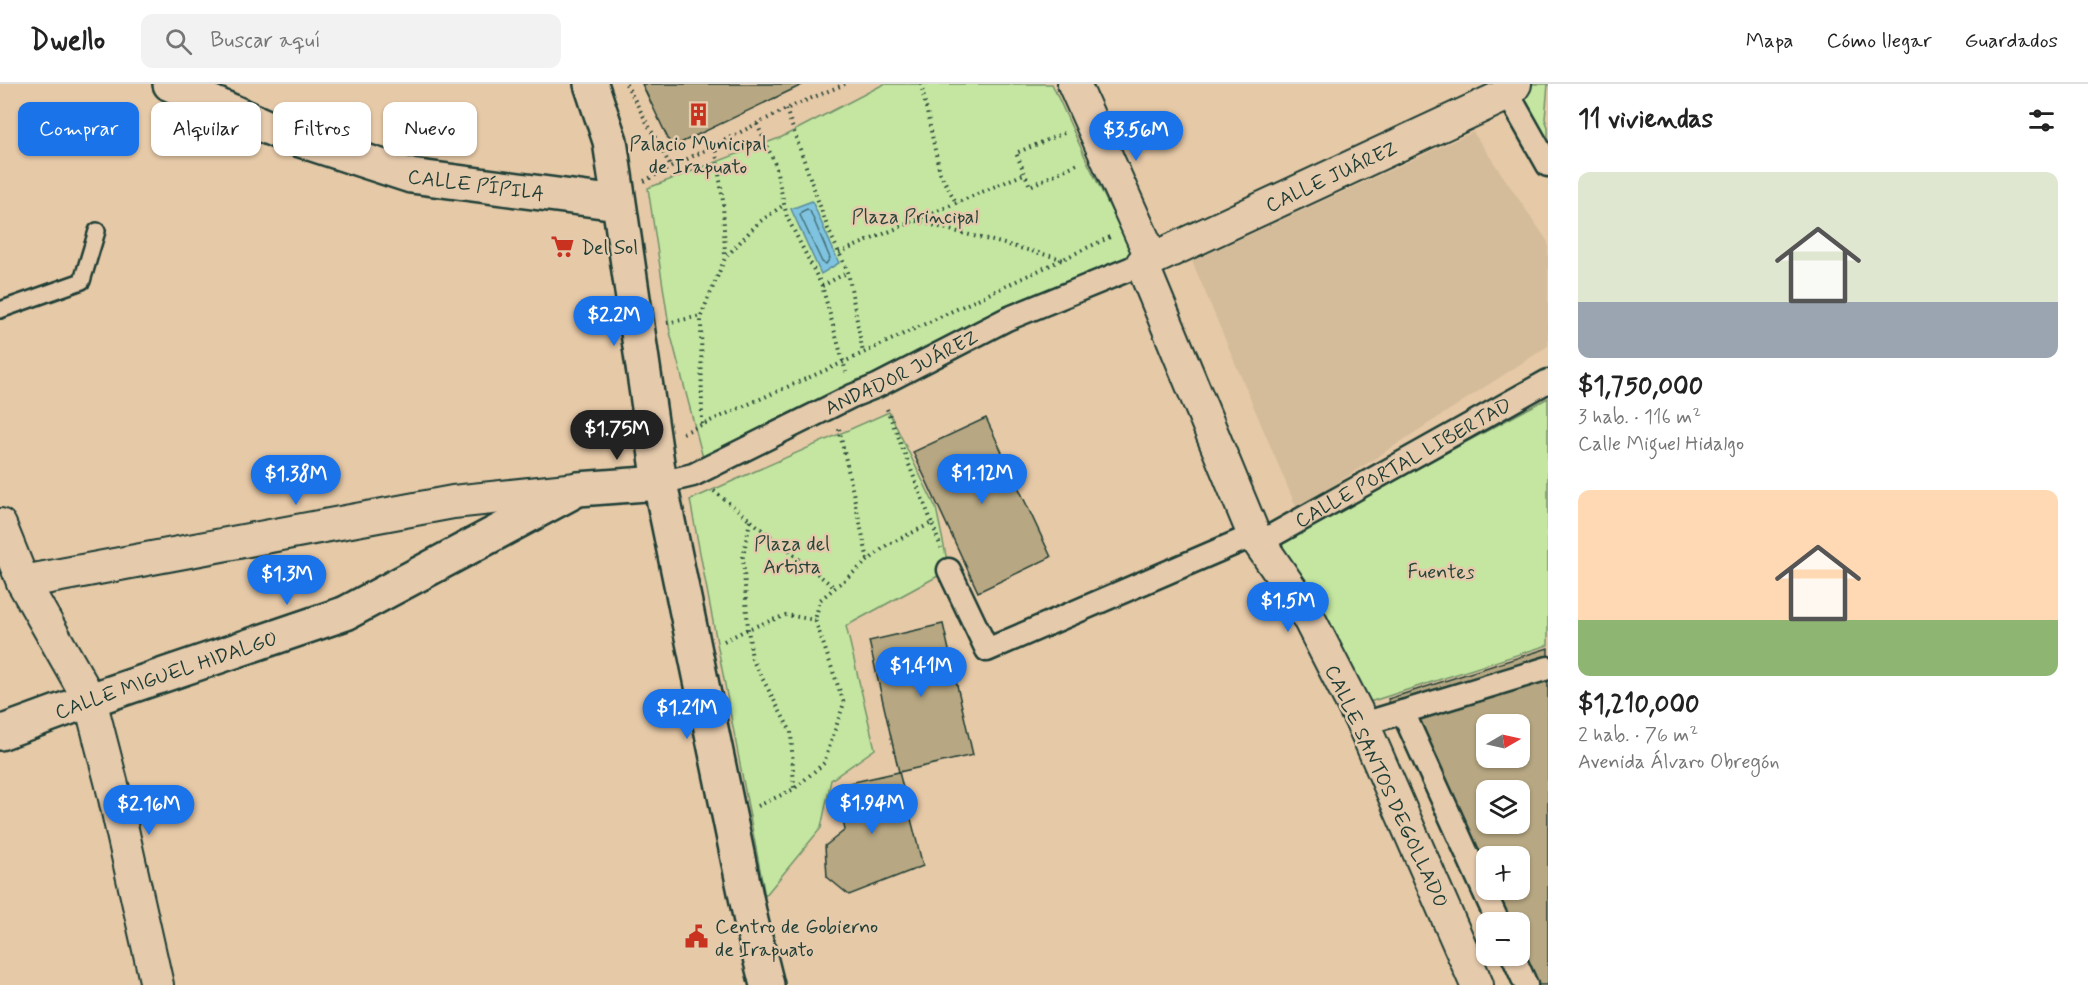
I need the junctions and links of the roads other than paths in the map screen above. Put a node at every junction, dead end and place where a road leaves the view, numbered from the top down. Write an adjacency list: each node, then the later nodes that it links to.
1 (170, 84): 6 (street, CALLE PÍPILA)
2 (591, 84): 6 (street)
3 (1074, 84): 8 (street, CALLE SANTOS DEGOLLADO)
4 (1512, 89): 5 (street); 8 (street, CALLE JUÁREZ)
5 (1548, 165)
6 (630, 193): 11 (street)
7 (97, 231): 9 (lane)
8 (1147, 261): 11 (street, ANDADOR JUÁREZ); 14 (street, CALLE SANTOS DEGOLLADO)
9 (0, 310)
10 (1548, 381): 14 (street, CALLE PORTAL LIBERTAD)
11 (660, 483): 12 (street, CALLE MIGUEL HIDALGO); 25 (street)
12 (578, 489): 16 (street); 18 (street, CALLE MIGUEL HIDALGO)
13 (0, 525): 16 (street)
14 (1256, 539): 15 (street, CALLE PORTAL LIBERTAD); 20 (street, CALLE SANTOS DEGOLLADO)
15 (948, 570)
16 (23, 582): 18 (street)
17 (1548, 668): 19 (street)
18 (90, 700): 21 (street, CALLE MIGUEL HIDALGO); 24 (street)
19 (1403, 712): 20 (street); 22 (street)
20 (1363, 724): 26 (street, CALLE SANTOS DEGOLLADO)
21 (0, 733)
22 (1493, 912)
23 (1517, 966): 27 (street)
24 (157, 985)
25 (767, 985)
26 (1477, 985)
27 (1526, 985)

